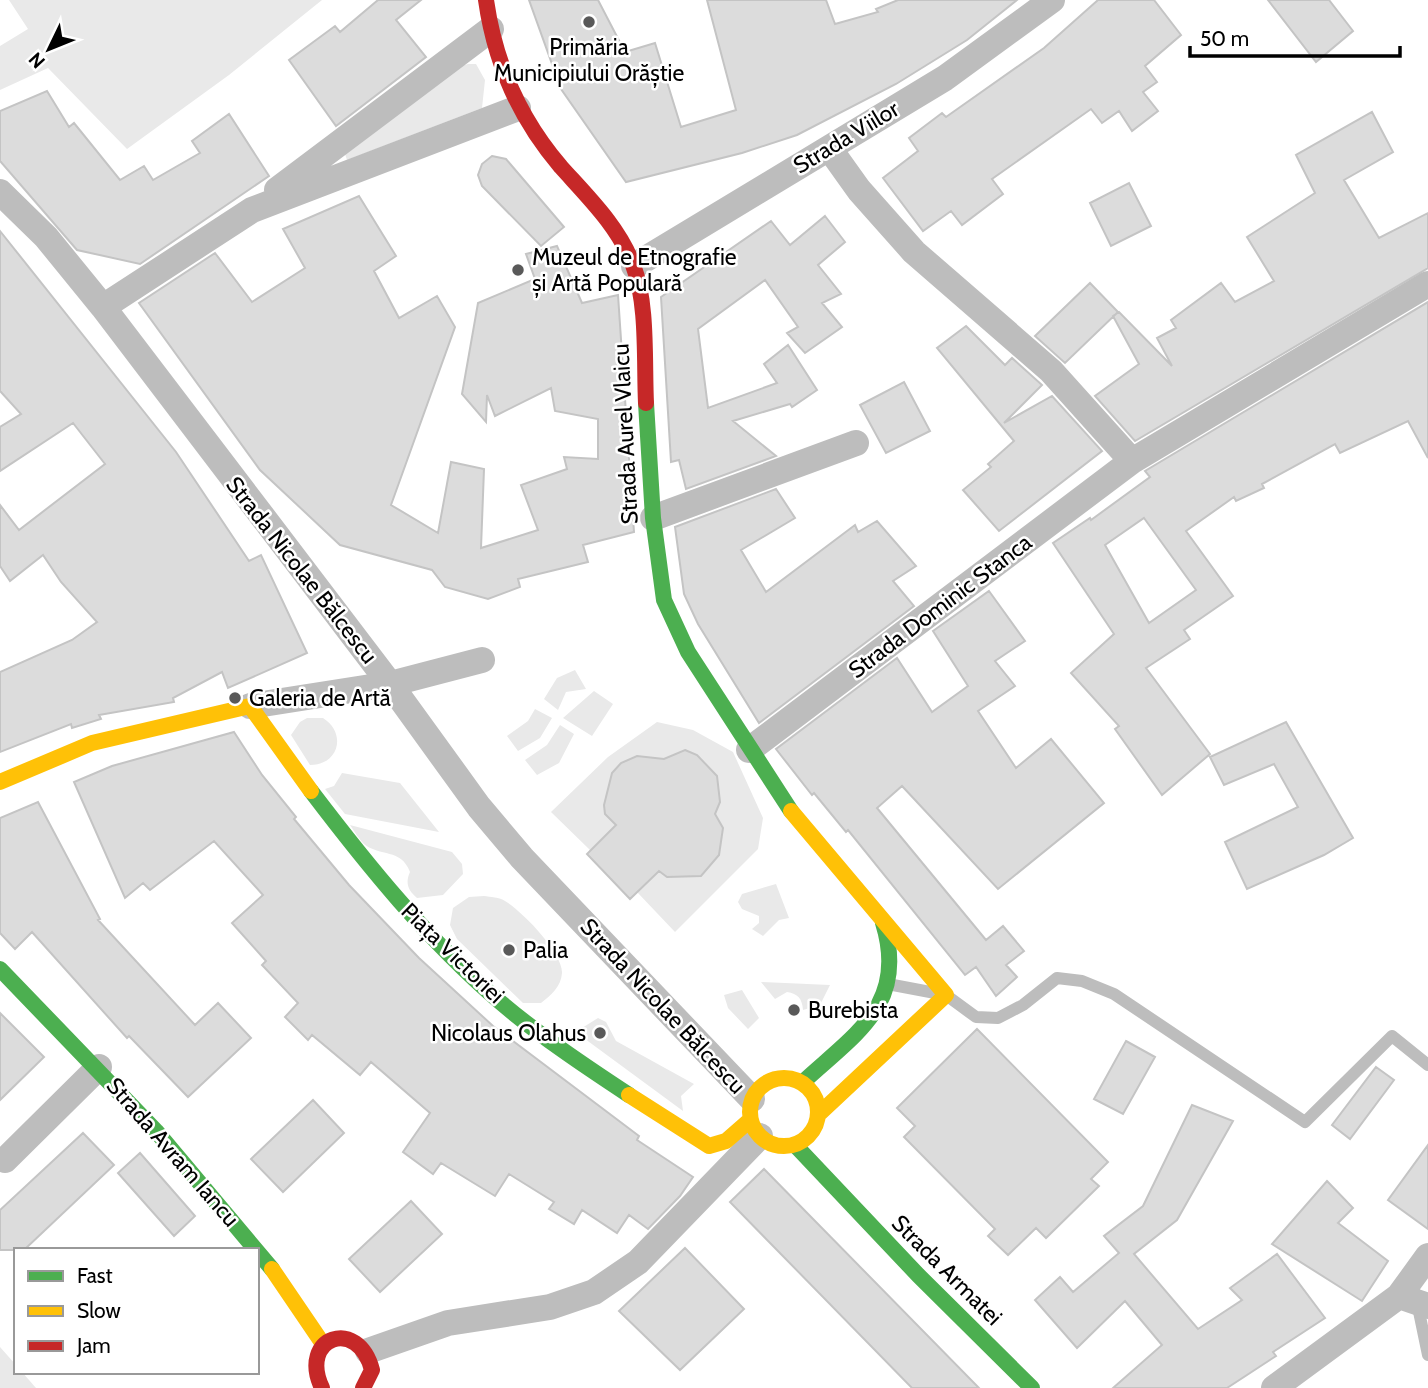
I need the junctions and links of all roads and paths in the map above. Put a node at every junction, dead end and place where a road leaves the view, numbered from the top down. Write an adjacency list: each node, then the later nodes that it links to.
1 (486, 0): 3 (main road, Strada Aurel Vlaicu)
2 (1052, 0): 5 (street, Strada Viilor)
3 (491, 29): 4 (main road, Strada Aurel Vlaicu); 7 (street)
4 (518, 108): 7 (street); 8 (main road, Strada Aurel Vlaicu)
5 (829, 148): 8 (street, Strada Viilor); 12 (street)
6 (0, 192): 10 (street, Strada Nicolae Bălcescu)
7 (252, 210): 10 (street)
8 (634, 266): 13 (main road, Strada Aurel Vlaicu)
9 (1428, 284): 12 (street, Strada Dominic Stanca)
10 (103, 307): 15 (street, Strada Nicolae Bălcescu)
11 (856, 443): 13 (street)
12 (1132, 461): 17 (street, Strada Dominic Stanca)
13 (653, 518): 17 (main road, Strada Aurel Vlaicu)
14 (482, 660): 15 (street)
15 (390, 684): 16 (street); 26 (street, Strada Nicolae Bălcescu)
16 (250, 706): 18 (main road); 29 (main road, Piața Victoriei)
17 (749, 750): 19 (main road)
18 (0, 782)
19 (883, 923): 21 (main road); 22 (main road)
20 (0, 969): 24 (main road)
21 (889, 984): 22 (lane); 25 (main road)
22 (946, 995): 23 (lane); 27 (main road)
23 (1428, 1065)
24 (99, 1068): 30 (street, Strada Avram Iancu); 33 (main road, Strada Avram Iancu)
25 (803, 1082): 26 (main road); 27 (main road)
26 (754, 1119): 28 (main road); 29 (main road); 31 (street)
27 (818, 1119): 28 (main road); 32 (main road)
28 (795, 1145): 32 (main road, Strada Armatei)
29 (709, 1146): 31 (street)
30 (5, 1160)
31 (718, 1179): 38 (street)
32 (830, 1183): 42 (main road, Strada Armatei)
33 (255, 1248)
34 (259, 1252): 37 (main road, Strada Avram Iancu)
35 (1428, 1256): 36 (street)
36 (1414, 1301): 39 (lane); 43 (street)
37 (323, 1344): 38 (main road); 40 (main road)
38 (368, 1351): 41 (main road)
39 (1428, 1355)
40 (322, 1388)
41 (363, 1388)
42 (1032, 1388)
43 (1274, 1388)

